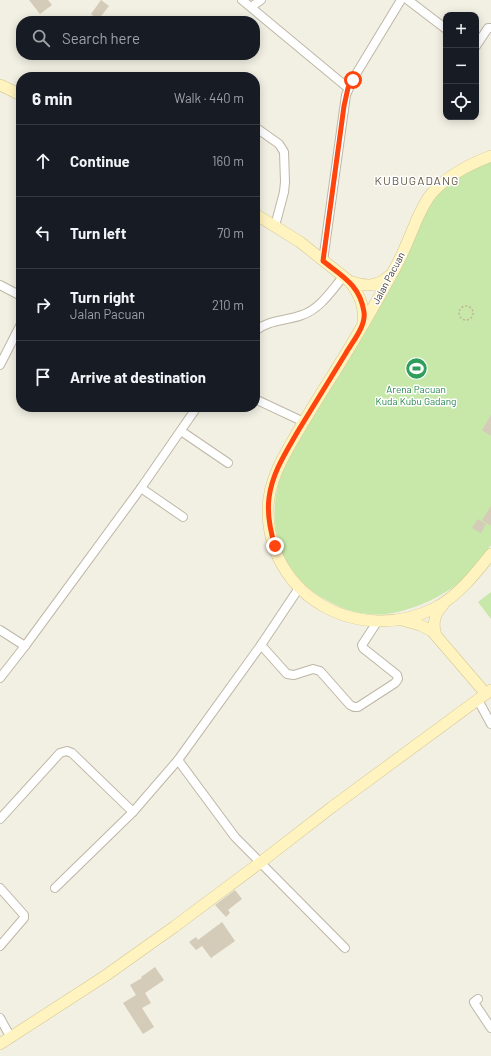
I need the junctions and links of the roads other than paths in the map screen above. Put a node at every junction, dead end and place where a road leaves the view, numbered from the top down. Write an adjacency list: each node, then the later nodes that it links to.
1 (242, 0): 5 (street)
2 (261, 0): 5 (street)
3 (401, 0): 10 (street)
4 (408, 0): 6 (street)
5 (251, 8): 10 (street)
6 (443, 27)
7 (491, 28): 8 (street)
8 (479, 42)
9 (0, 85): 11 (street)
10 (348, 88): 16 (street)
11 (16, 93)
12 (260, 131): 15 (street)
13 (491, 156): 17 (street, Jalan Pacuan)
14 (260, 217): 15 (street)
15 (275, 226): 16 (street)
16 (323, 261): 18 (street)
17 (393, 272): 18 (street); 21 (street, Jalan Pacuan)
18 (346, 279): 21 (street); 22 (street)
19 (0, 286): 20 (street)
20 (16, 294)
21 (363, 323): 27 (street, Jalan Pacuan)
22 (260, 328)
23 (16, 334): 24 (street)
24 (0, 365)
25 (260, 401): 27 (street)
26 (194, 412): 28 (street)
27 (304, 422): 33 (street, Jalan Pacuan)
28 (181, 431): 29 (street); 30 (street)
29 (228, 463)
30 (141, 488): 31 (street); 40 (street)
31 (183, 517)
32 (491, 554): 34 (street, Jalan Pacuan)
33 (299, 588): 36 (street, Jalan Pacuan); 39 (street)
34 (447, 601): 35 (street, Jalan Pacuan); 38 (street)
35 (398, 620): 36 (street, Jalan Pacuan); 38 (street)
36 (377, 622): 39 (street)
37 (0, 630): 40 (street)
38 (436, 635): 42 (street)
39 (261, 645): 44 (street)
40 (25, 646): 41 (street)
41 (0, 678)
42 (485, 695): 43 (street); 47 (street)
43 (491, 724)
44 (178, 760): 45 (street); 47 (street)
45 (133, 812): 46 (street); 49 (street)
46 (0, 819)
47 (261, 862): 51 (street); 55 (street)
48 (0, 888): 50 (street)
49 (55, 888)
50 (0, 946)
51 (345, 948)
52 (478, 999): 54 (street)
53 (0, 1018): 55 (street)
54 (491, 1028)
55 (10, 1038): 56 (street)
56 (0, 1044)

